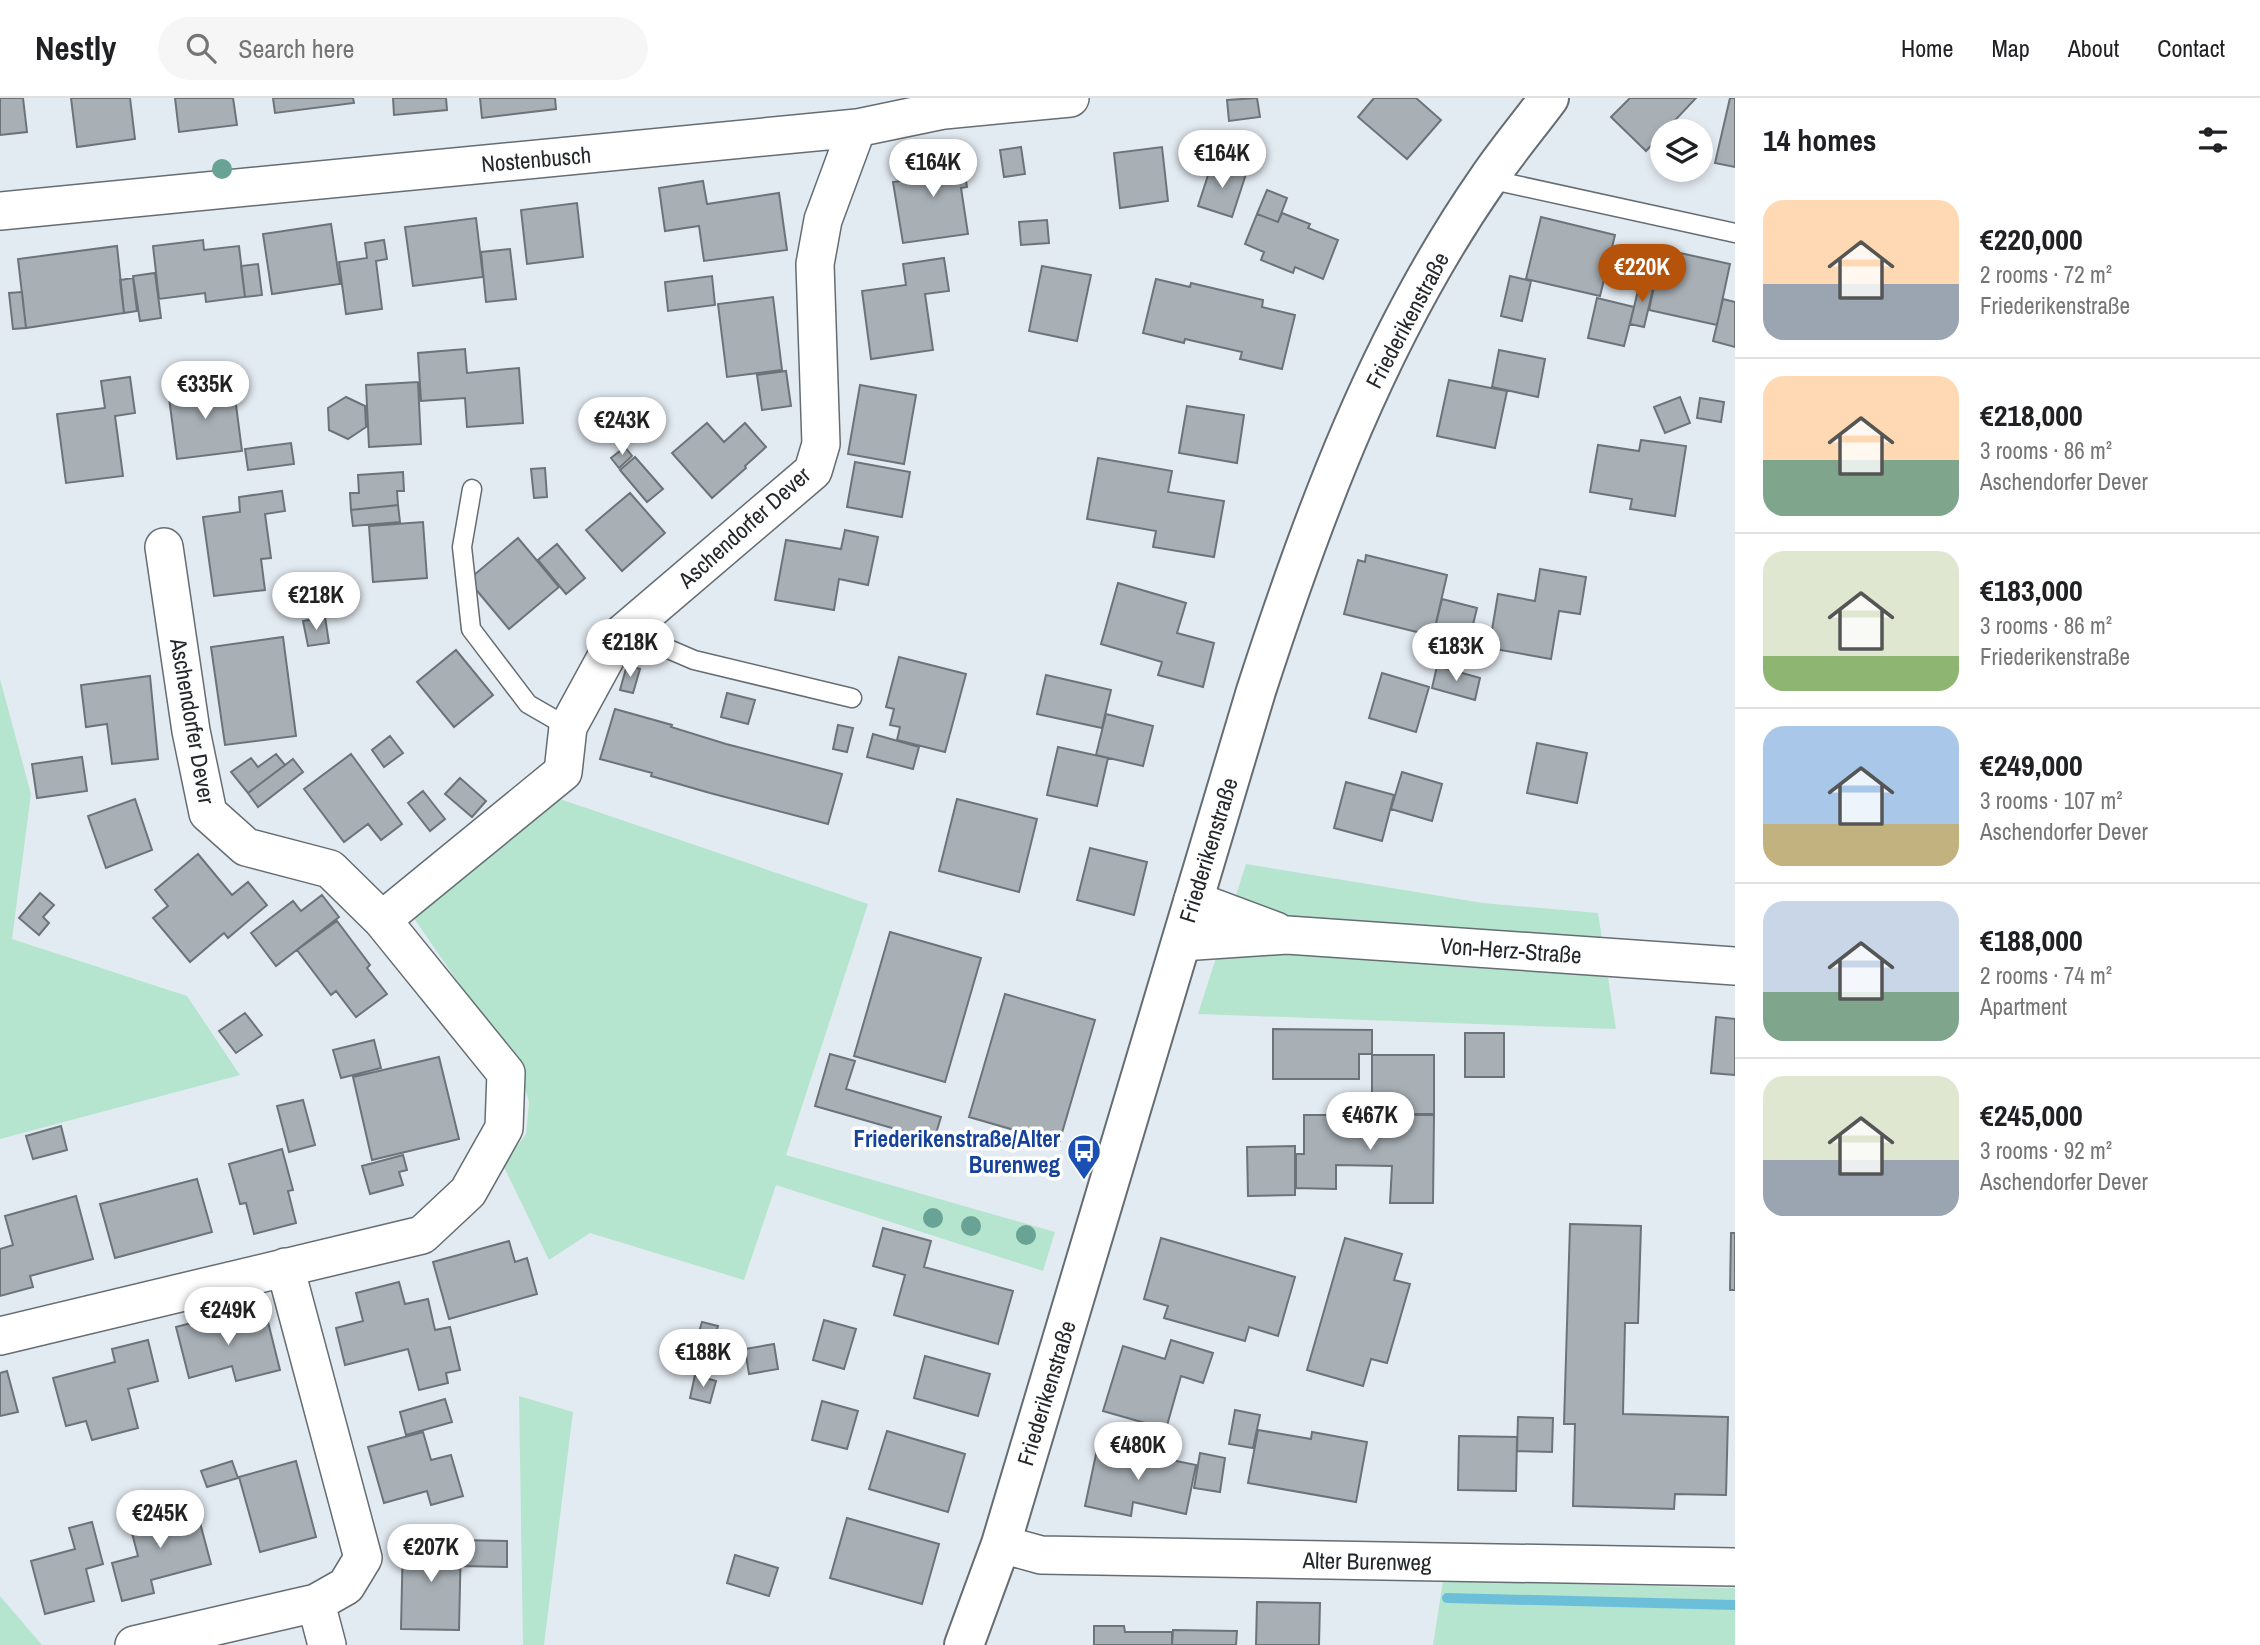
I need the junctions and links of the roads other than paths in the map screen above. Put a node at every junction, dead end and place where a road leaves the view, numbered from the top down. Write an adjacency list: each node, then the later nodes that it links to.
1 (1070, 98): 3 (street, Nostenbusch)
2 (1549, 98): 5 (street, Friederikenstraße)
3 (946, 104): 4 (street, Nostenbusch)
4 (857, 128): 6 (street, Nostenbusch); 10 (street, Aschendorfer Dever)
5 (1488, 179): 7 (lane); 13 (street, Friederikenstraße)
6 (0, 211)
7 (1735, 233)
8 (472, 489): 12 (lane)
9 (164, 547): 14 (street, Aschendorfer Dever)
10 (643, 615): 11 (lane); 12 (street, Aschendorfer Dever)
11 (852, 698)
12 (568, 727): 14 (street, Aschendorfer Dever)
13 (1193, 900): 15 (street); 16 (street, Friederikenstraße)
14 (382, 920): 18 (street, Aschendorfer Dever)
15 (1287, 935): 16 (street); 17 (street, Von-Herz-Straße)
16 (1181, 942): 20 (street, Friederikenstraße)
17 (1735, 966)
18 (285, 1267): 19 (street, Aschendorfer Dever); 22 (street)
19 (0, 1336)
20 (1001, 1544): 21 (street, Alter Burenweg); 25 (street, Friederikenstraße)
21 (1735, 1567)
22 (316, 1603): 23 (street); 24 (street)
23 (134, 1645)
24 (327, 1645)
25 (964, 1645)

